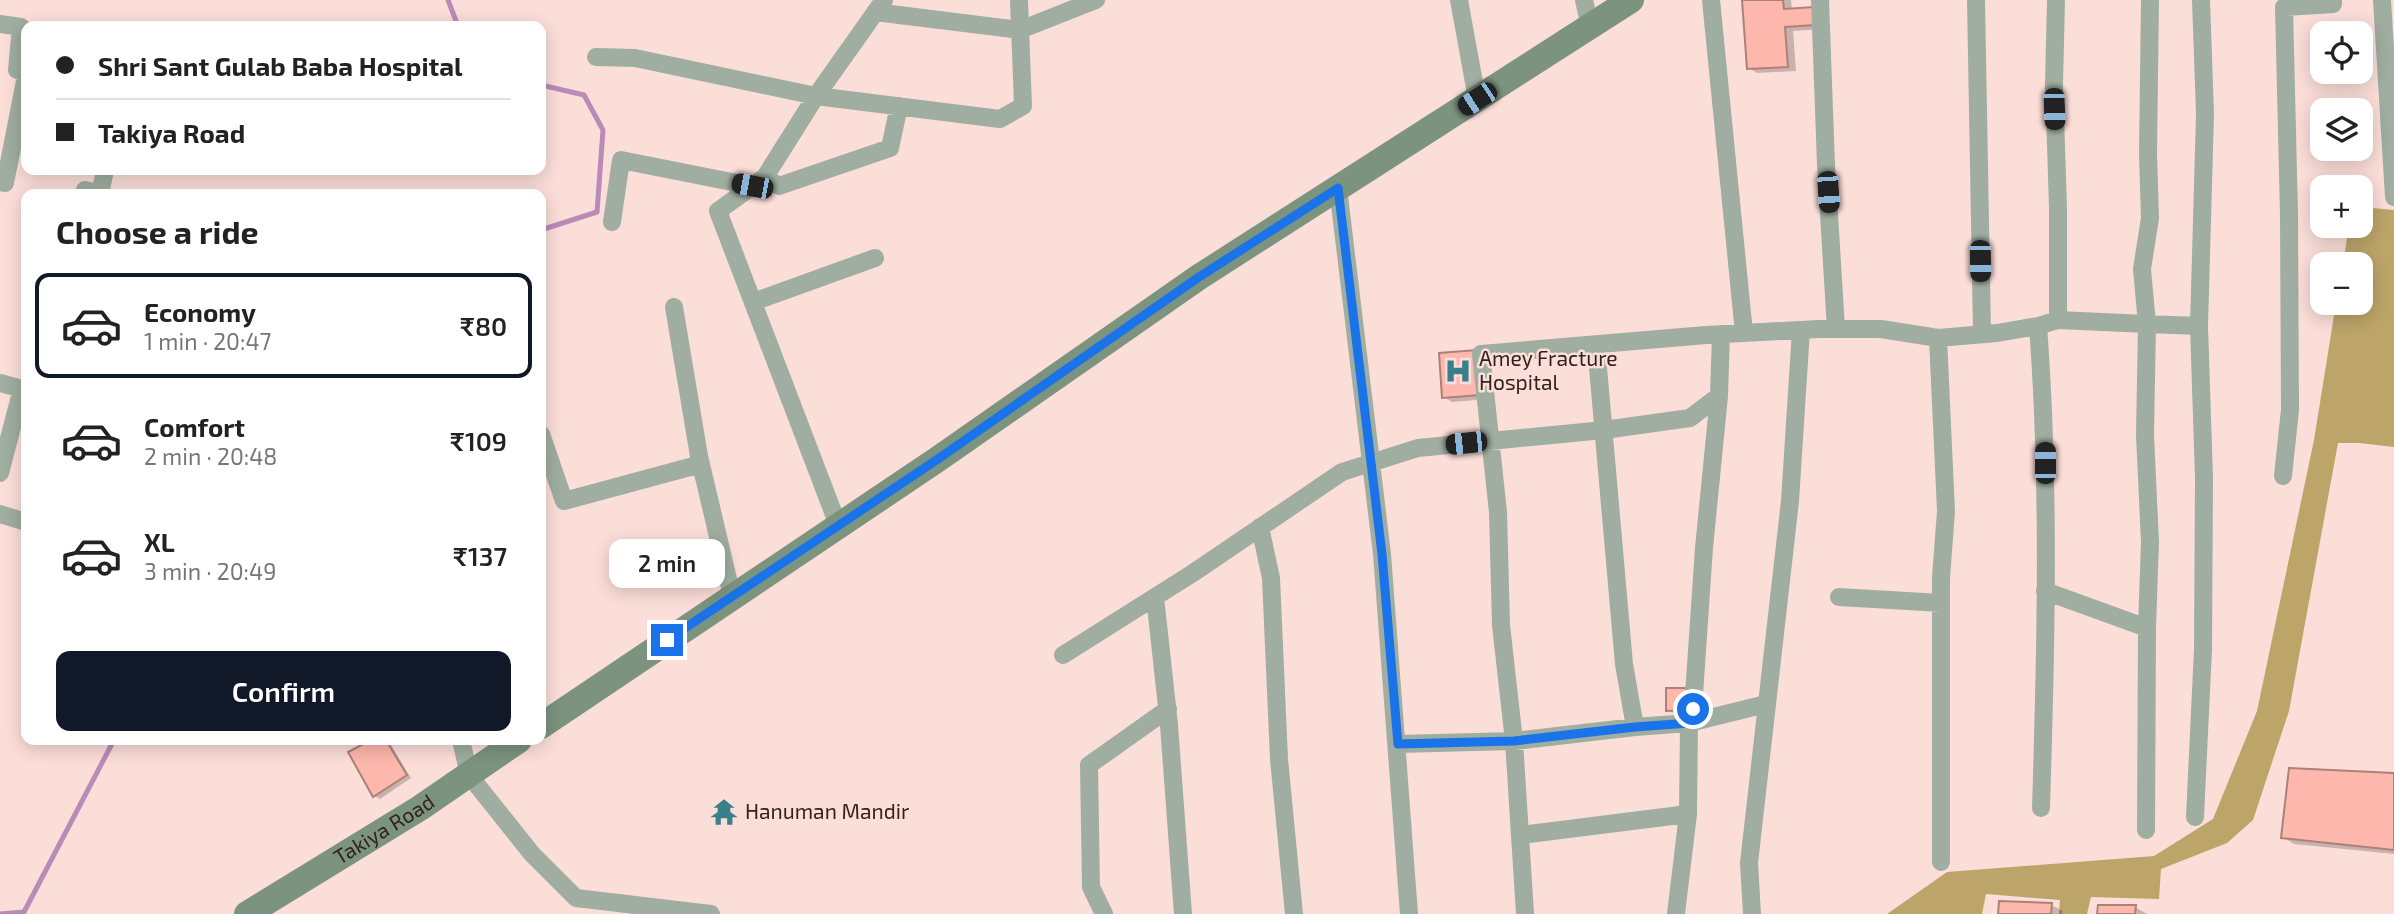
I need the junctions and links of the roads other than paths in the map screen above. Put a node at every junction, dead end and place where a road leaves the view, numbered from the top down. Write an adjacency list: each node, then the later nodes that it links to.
1 (1019, 0): 19 (street)
2 (1096, 0): 19 (street)
3 (1459, 0): 23 (street)
4 (1584, 0): 18 (street)
5 (1631, 0): 18 (main road)
6 (1711, 0): 40 (street)
7 (1820, 0): 38 (street)
8 (1976, 0): 41 (street)
9 (2056, 0): 34 (street)
10 (2150, 0): 35 (street)
11 (2201, 0): 37 (street)
12 (2333, 0): 55 (street)
13 (2382, 0): 29 (street)
14 (880, 6): 19 (street); 22 (street)
15 (0, 24): 16 (street)
16 (21, 27)
17 (21, 27): 21 (street)
18 (1590, 27): 23 (main road)
19 (1020, 30): 25 (street)
20 (596, 57): 22 (street)
21 (21, 72)
22 (816, 96): 25 (street); 26 (street)
23 (1477, 99): 28 (main road)
24 (21, 100): 27 (street)
25 (898, 106): 26 (street)
26 (758, 181): 30 (street); 32 (street)
27 (0, 182)
28 (1338, 188): 52 (street); 58 (main road)
29 (2394, 197)
30 (612, 222)
31 (875, 258): 32 (street)
32 (753, 302): 58 (street)
33 (674, 307): 53 (street)
34 (2058, 320): 35 (street); 36 (street)
35 (2147, 324): 37 (street); 65 (street)
36 (2038, 326): 41 (street); 60 (street)
37 (2199, 326): 79 (street)
38 (1836, 329): 39 (street); 43 (street)
39 (1801, 330): 40 (street); 67 (street)
40 (1744, 333): 42 (street)
41 (1982, 333): 43 (street)
42 (1721, 334): 44 (street); 47 (street)
43 (1938, 338): 64 (street)
44 (1596, 345): 49 (street); 50 (street)
45 (0, 383): 46 (street)
46 (21, 388)
47 (1719, 396): 49 (street); 70 (street)
48 (21, 400): 54 (street)
49 (1604, 430): 50 (street); 71 (street)
50 (1490, 440): 52 (street); 72 (street)
51 (546, 449): 53 (street)
52 (1371, 462): 59 (street); 73 (street)
53 (701, 464): 61 (street)
54 (0, 473)
55 (2283, 476)
56 (0, 514): 57 (street)
57 (21, 520)
58 (838, 526): 61 (main road)
59 (1260, 527): 62 (street); 87 (street)
60 (2045, 591): 65 (street); 77 (street)
61 (732, 596): 69 (main road)
62 (1155, 597): 66 (street); 68 (street)
63 (1839, 597): 64 (street)
64 (1941, 603): 82 (street)
65 (2147, 628): 80 (street)
66 (1063, 655)
67 (1766, 704): 70 (street); 91 (street)
68 (1168, 709): 85 (street); 86 (street)
69 (546, 723)
70 (1689, 723): 71 (street); 78 (street)
71 (1635, 727): 72 (street)
72 (1514, 741): 73 (street); 81 (street)
73 (1398, 744): 88 (street)
74 (462, 745): 76 (street)
75 (512, 745): 76 (main road, Takiya Road)
76 (469, 775): 83 (main road, Takiya Road); 84 (street)
77 (2041, 808)
78 (1688, 814): 81 (street); 90 (street)
79 (2195, 817)
80 (2146, 830)
81 (1521, 835): 89 (street)
82 (1941, 862)
83 (247, 914)
84 (710, 914)
85 (1104, 914)
86 (1183, 914)
87 (1294, 914)
88 (1409, 914)
89 (1525, 914)
90 (1676, 914)
91 (1752, 914)

